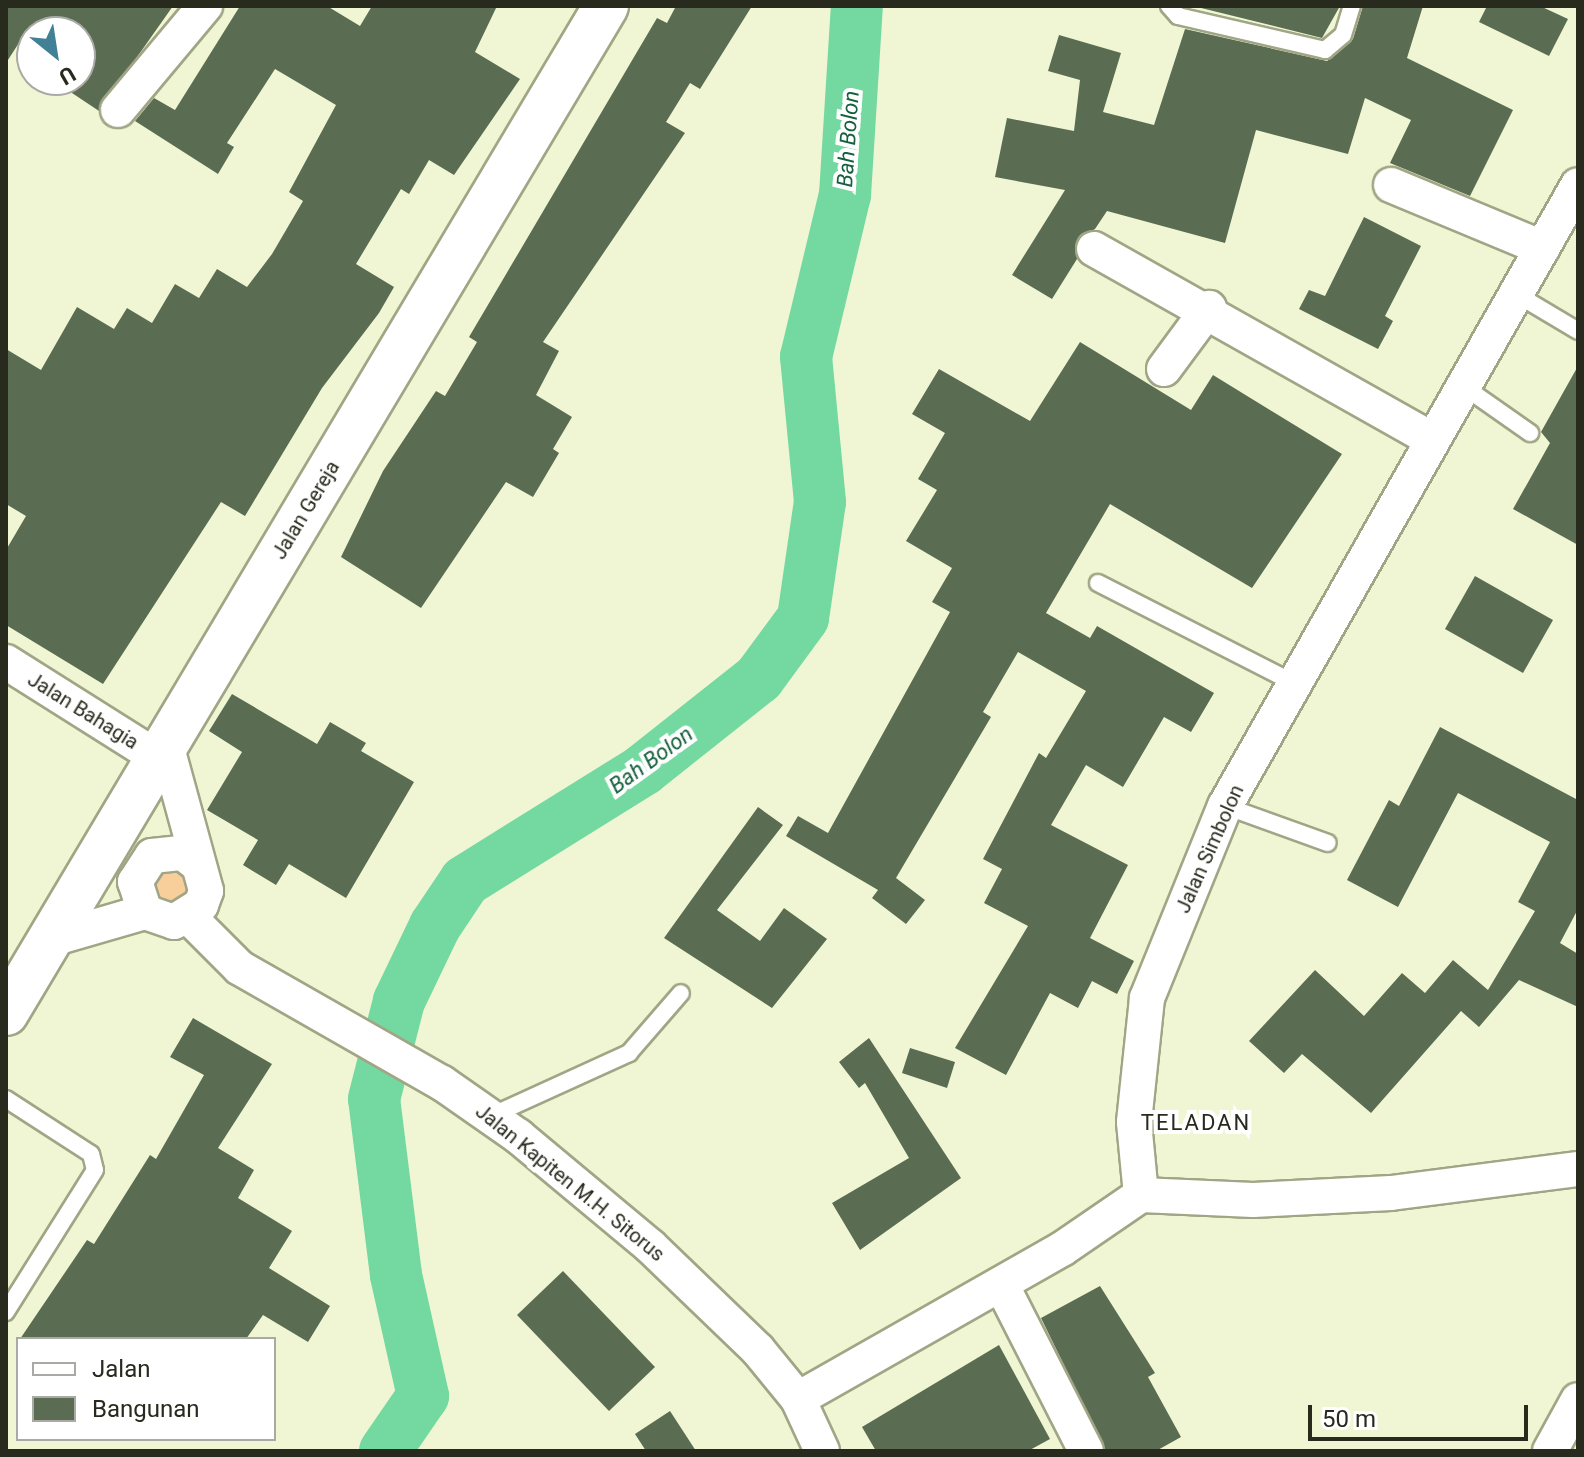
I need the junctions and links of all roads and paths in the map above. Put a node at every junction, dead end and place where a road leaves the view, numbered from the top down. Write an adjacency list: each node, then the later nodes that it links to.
1 (205, 6): 5 (street)
2 (606, 6): 20 (main road, Jalan Gereja)
3 (1169, 6): 4 (lane)
4 (1352, 6)
5 (118, 110)
6 (1391, 185): 8 (street)
7 (1578, 185): 8 (street, Jalan Simbolon)
8 (1542, 248): 10 (street, Jalan Simbolon)
9 (1094, 249): 11 (street)
10 (1516, 294): 12 (lane); 14 (street, Jalan Simbolon)
11 (1209, 308): 13 (street); 16 (street)
12 (1578, 331)
13 (1164, 369)
14 (1463, 386): 15 (lane); 16 (street, Jalan Simbolon)
15 (1530, 433)
16 (1429, 438): 19 (street, Jalan Simbolon)
17 (1098, 583): 19 (lane)
18 (6, 662): 20 (street, Jalan Bahagia)
19 (1294, 683): 21 (street, Jalan Simbolon)
20 (164, 754): 23 (main road, Jalan Gereja); 24 (street)
21 (1225, 806): 22 (lane); 33 (street, Jalan Simbolon)
22 (1328, 843)
23 (122, 862): 24 (street); 25 (street); 27 (main road, Jalan Gereja)
24 (196, 863): 26 (street)
25 (145, 912): 26 (street); 27 (street)
26 (189, 917): 31 (street, Jalan Kapiten M.H. Sitorus)
27 (52, 939): 29 (main road, Jalan Gereja)
28 (681, 993): 31 (lane)
29 (6, 1013)
30 (6, 1099): 35 (lane)
31 (490, 1116): 36 (street, Jalan Kapiten M.H. Sitorus)
32 (1578, 1169): 33 (street)
33 (1141, 1195): 34 (street)
34 (1001, 1284): 36 (street); 39 (street)
35 (6, 1312)
36 (798, 1399): 38 (street, Jalan Kapiten M.H. Sitorus)
37 (1578, 1400): 40 (street)
38 (822, 1451)
39 (1086, 1451)
40 (1550, 1451)

